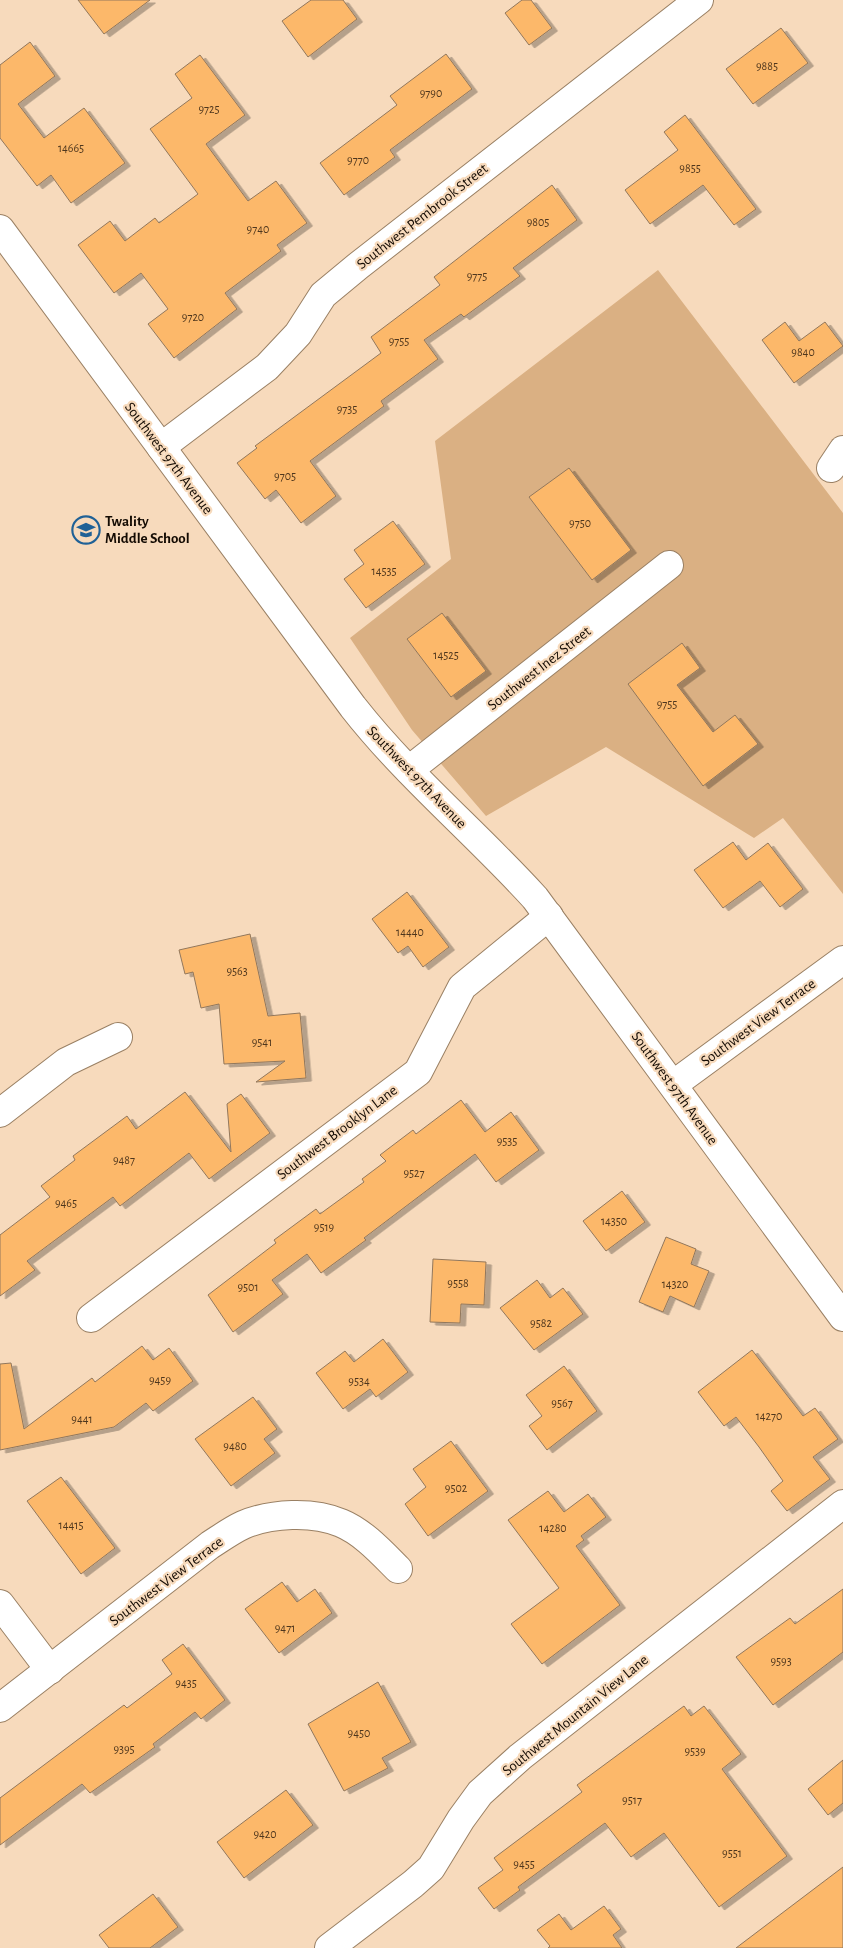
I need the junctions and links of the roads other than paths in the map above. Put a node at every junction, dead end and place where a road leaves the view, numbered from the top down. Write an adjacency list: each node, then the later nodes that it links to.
1 (699, 0): 3 (street, Southwest Pembrook Street)
2 (0, 229): 3 (street, Southwest 97th Avenue)
3 (161, 447): 5 (street, Southwest 97th Avenue)
4 (669, 565): 5 (street, Southwest Inez Street)
5 (409, 770): 6 (street, Southwest 97th Avenue)
6 (549, 916): 9 (street, Southwest 97th Avenue); 12 (street, Southwest Brooklyn Lane)
7 (843, 960): 9 (street, Southwest View Terrace)
8 (118, 1037): 10 (street)
9 (674, 1084): 11 (street, Southwest 97th Avenue)
10 (0, 1113)
11 (843, 1317)
12 (91, 1318)
13 (843, 1504): 18 (street, Southwest Mountain View Lane)
14 (398, 1570): 16 (street, Southwest View Terrace)
15 (0, 1604): 16 (street)
16 (50, 1670): 17 (street, Southwest View Terrace)
17 (0, 1708)
18 (329, 1948)

